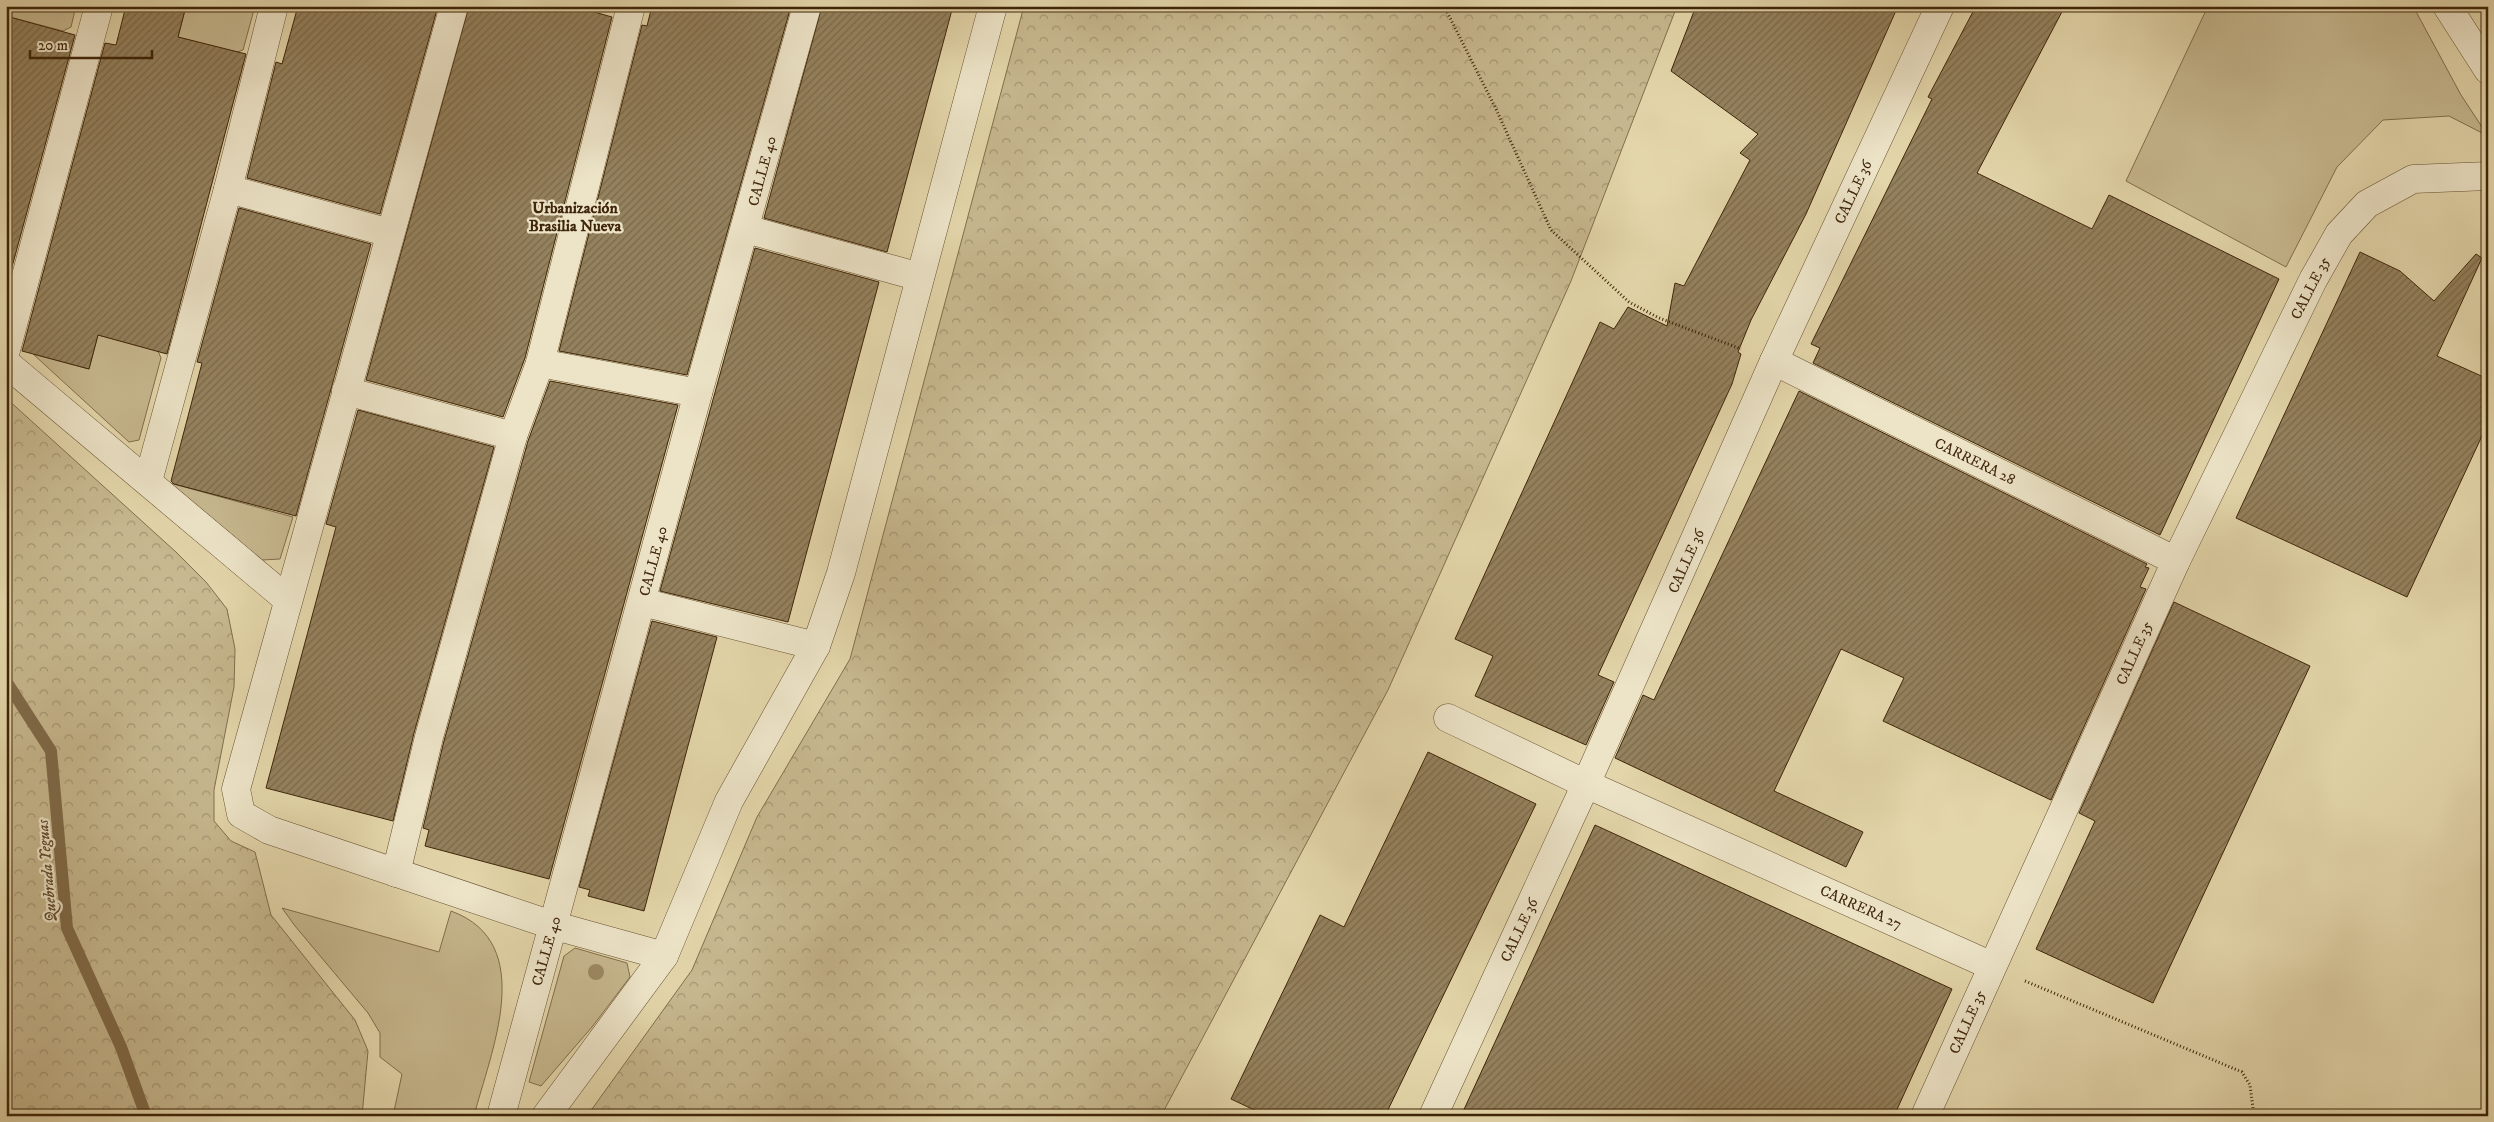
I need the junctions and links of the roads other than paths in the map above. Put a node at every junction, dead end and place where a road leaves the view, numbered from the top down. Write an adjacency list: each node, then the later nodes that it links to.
1 (99, 6): 15 (street)
2 (274, 6): 11 (street)
3 (454, 6): 13 (street)
4 (631, 6): 18 (street)
5 (807, 6): 12 (street, CALLE 40)
6 (993, 6): 14 (street)
7 (1940, 6): 16 (street, CALLE 36)
8 (2447, 6): 9 (street)
9 (2488, 70)
10 (2488, 176): 23 (street, CALLE 35)
11 (228, 189): 13 (street); 22 (street)
12 (746, 229): 14 (street); 20 (street, CALLE 40)
13 (390, 232): 19 (street)
14 (920, 277): 26 (street)
15 (6, 350)
16 (1774, 361): 23 (street, CARRERA 28); 28 (street, CALLE 36)
17 (6, 363): 22 (street)
18 (540, 363): 20 (street); 21 (street)
19 (346, 391): 21 (street); 24 (street)
20 (698, 394): 25 (street, CALLE 40)
21 (513, 436): 29 (street)
22 (148, 480): 24 (street)
23 (2176, 561): 32 (street, CALLE 35)
24 (288, 600): 29 (street)
25 (642, 602): 26 (street); 30 (street, CALLE 40)
26 (816, 646): 31 (street)
27 (1448, 718): 28 (street, CARRERA 27)
28 (1586, 784): 32 (street, CARRERA 27); 35 (street, CALLE 36)
29 (396, 873): 30 (street)
30 (552, 926): 31 (street); 33 (street, CALLE 40)
31 (664, 956): 34 (street)
32 (1992, 966): 36 (street, CALLE 35)
33 (501, 1116)
34 (546, 1116)
35 (1433, 1116)
36 (1925, 1116)

